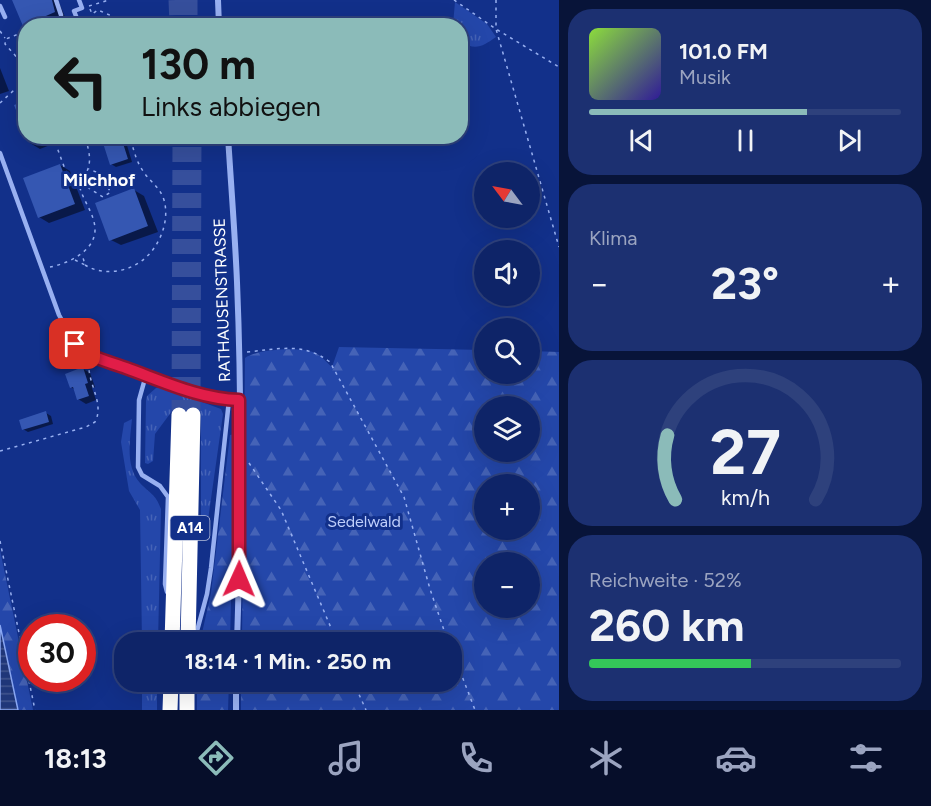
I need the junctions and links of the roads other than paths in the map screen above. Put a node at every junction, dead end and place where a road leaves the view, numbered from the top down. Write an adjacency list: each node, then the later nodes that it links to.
1 (56, 0): 5 (lane)
2 (79, 0): 7 (lane)
3 (218, 0): 8 (street)
4 (0, 6): 6 (lane)
5 (61, 15)
6 (5, 17)
7 (77, 18)
8 (219, 18)
9 (229, 144): 13 (street, RATHAUSENSTRASSE)
10 (0, 153): 11 (lane)
11 (146, 375): 12 (lane); 14 (lane)
12 (229, 400): 13 (lane); 17 (lane)
13 (239, 400): 18 (street, RATHAUSENSTRASSE)
14 (172, 609): 15 (highway, A14); 16 (highway, A14)
15 (172, 632)
16 (188, 632)
17 (197, 632)
18 (237, 632)
19 (171, 692): 22 (highway)
20 (187, 692): 23 (highway)
21 (236, 692): 24 (street)
22 (170, 710)
23 (187, 710)
24 (236, 710)

